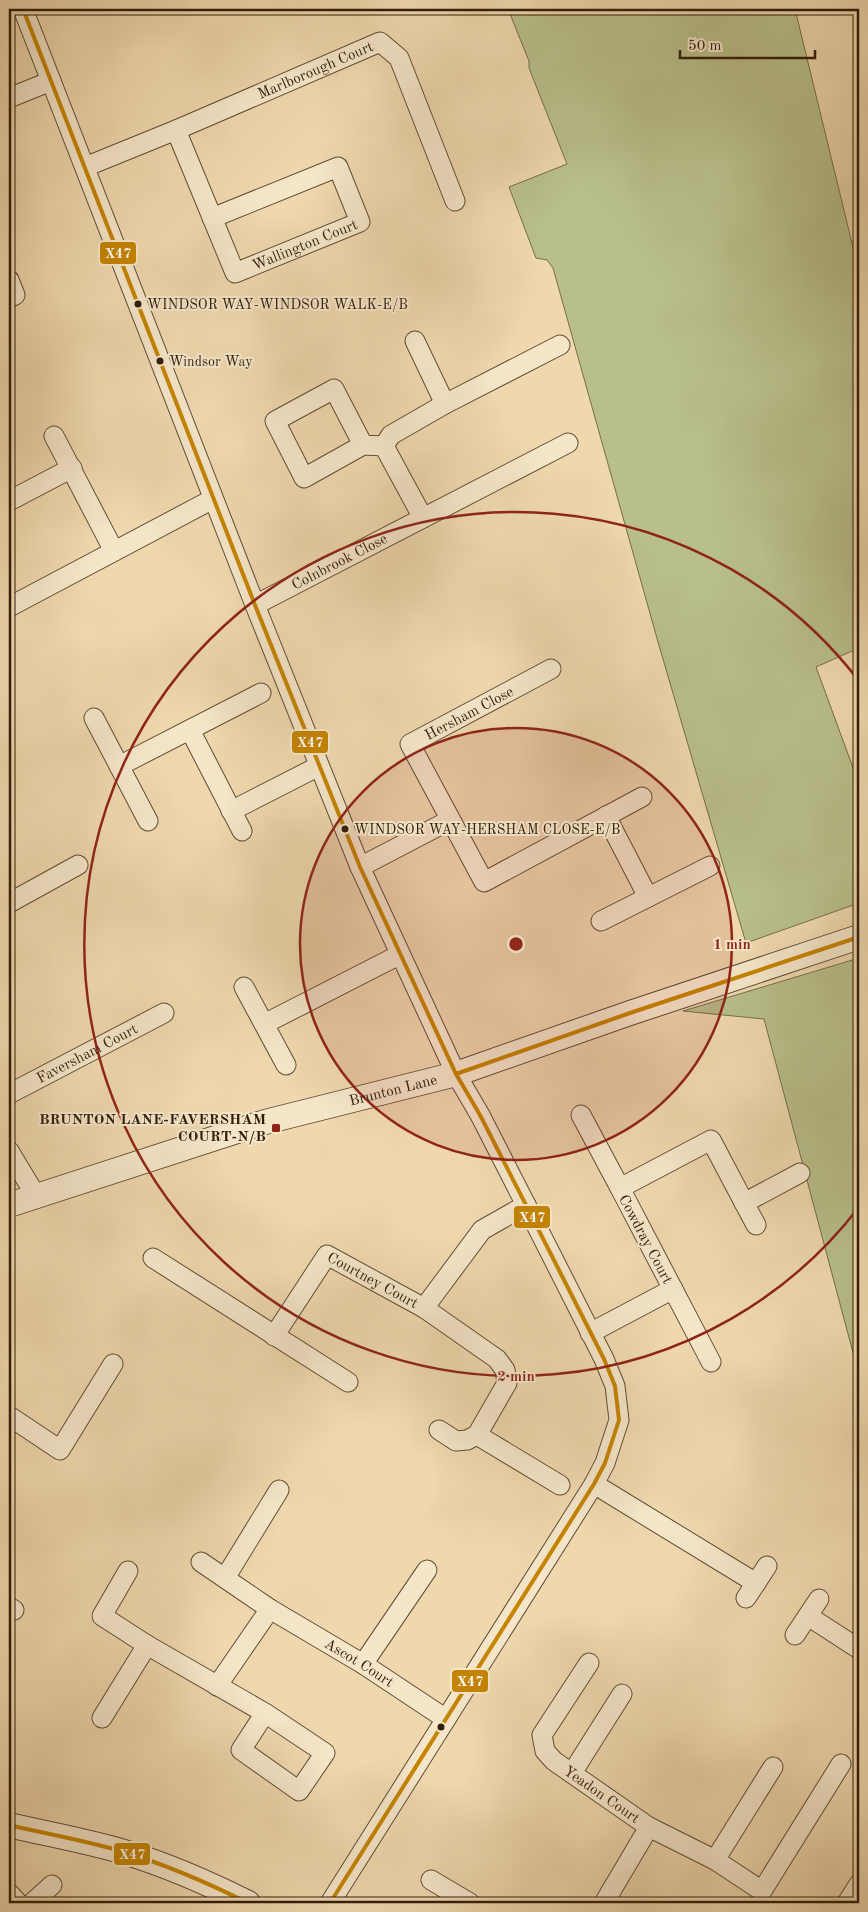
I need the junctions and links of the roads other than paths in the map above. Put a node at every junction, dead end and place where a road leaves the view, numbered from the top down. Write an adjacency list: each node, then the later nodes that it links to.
1 (23, 9): 2 (street)
2 (51, 81): 3 (street); 5 (street)
3 (9, 98)
4 (176, 130): 5 (street, Marlborough Court); 6 (street, Marlborough Court); 7 (street, Wallington Court)
5 (85, 167): 18 (street)
6 (454, 201)
7 (212, 218): 7 (street, Wallington Court)
8 (9, 280): 9 (street)
9 (9, 298)
10 (414, 341): 12 (street)
11 (560, 345): 12 (street)
12 (446, 404): 16 (street)
13 (54, 436): 17 (street)
14 (568, 444): 20 (street, Colnbrook Close)
15 (363, 445): 15 (street); 16 (street)
16 (384, 446): 20 (street)
17 (72, 468): 19 (street); 21 (street)
18 (214, 498): 21 (street); 22 (street)
19 (9, 501)
20 (424, 518): 22 (street, Colnbrook Close)
21 (114, 551): 23 (street)
22 (255, 605): 29 (street)
23 (9, 607)
24 (551, 670): 33 (street, Hersham Close)
25 (262, 693): 27 (street)
26 (94, 718): 28 (street)
27 (190, 730): 28 (street); 31 (street)
28 (119, 766): 34 (street)
29 (319, 766): 31 (street); 38 (street)
30 (642, 797): 32 (street, Hersham Close)
31 (231, 811): 35 (street)
32 (606, 816): 33 (street, Hersham Close); 39 (street)
33 (450, 820): 38 (street)
34 (148, 821)
35 (242, 831)
36 (78, 865): 40 (street)
37 (710, 866): 39 (street)
38 (360, 867): 43 (street)
39 (648, 897): 41 (street)
40 (9, 903)
41 (602, 921)
42 (859, 937): 48 (street, Brunton Lane)
43 (399, 955): 46 (street); 48 (street)
44 (244, 987): 46 (street)
45 (164, 1013): 49 (street, Faversham Court)
46 (264, 1024): 47 (street)
47 (286, 1065)
48 (456, 1074): 54 (street, Brunton Lane); 57 (street)
49 (9, 1094)
50 (581, 1116): 53 (street, Cowdray Court)
51 (9, 1151): 54 (street)
52 (800, 1173): 55 (street)
53 (620, 1188): 55 (street, Cowdray Court); 60 (street, Cowdray Court)
54 (36, 1196): 56 (street, Brunton Lane)
55 (744, 1202): 58 (street, Cowdray Court)
56 (9, 1205)
57 (526, 1205): 61 (street, Courtney Court); 62 (street)
58 (756, 1225)
59 (153, 1258): 63 (street)
60 (673, 1289): 62 (street, Cowdray Court); 64 (street, Cowdray Court)
61 (424, 1308): 63 (street, Courtney Court); 69 (street, Courtney Court)
62 (590, 1333): 70 (street)
63 (274, 1336): 66 (street)
64 (712, 1362)
65 (113, 1364): 67 (street)
66 (348, 1382)
67 (9, 1416)
68 (439, 1430): 69 (street)
69 (478, 1435): 71 (street)
70 (594, 1484): 74 (street); 90 (street)
71 (560, 1485)
72 (279, 1490): 77 (street)
73 (201, 1562): 77 (street, Ascot Court)
74 (767, 1566)
75 (426, 1570): 85 (street)
76 (128, 1571): 82 (street)
77 (225, 1578): 79 (street, Ascot Court)
78 (819, 1600): 80 (street)
79 (270, 1609): 85 (street, Ascot Court); 86 (street)
80 (808, 1616): 81 (street); 83 (street)
81 (795, 1635)
82 (147, 1645): 86 (street); 89 (street)
83 (859, 1648)
84 (589, 1663): 93 (street, Yeadon Court)
85 (363, 1664): 90 (street, Ascot Court)
86 (217, 1686): 88 (street)
87 (622, 1694): 93 (street)
88 (265, 1713): 88 (street)
89 (102, 1718)
90 (446, 1719): 104 (street)
91 (841, 1764): 96 (street, Yeadon Court)
92 (773, 1767): 96 (street)
93 (572, 1773): 95 (street, Yeadon Court)
94 (9, 1826): 103 (street)
95 (650, 1827): 96 (street, Yeadon Court); 106 (street, Yeadon Court)
96 (715, 1860)
97 (430, 1880): 105 (street)
98 (859, 1884): 107 (street)
99 (52, 1885): 102 (street)
100 (9, 1893): 101 (street)
101 (18, 1903)
102 (32, 1903)
103 (248, 1903)
104 (330, 1903)
105 (470, 1903)
106 (605, 1903)
107 (847, 1903)

